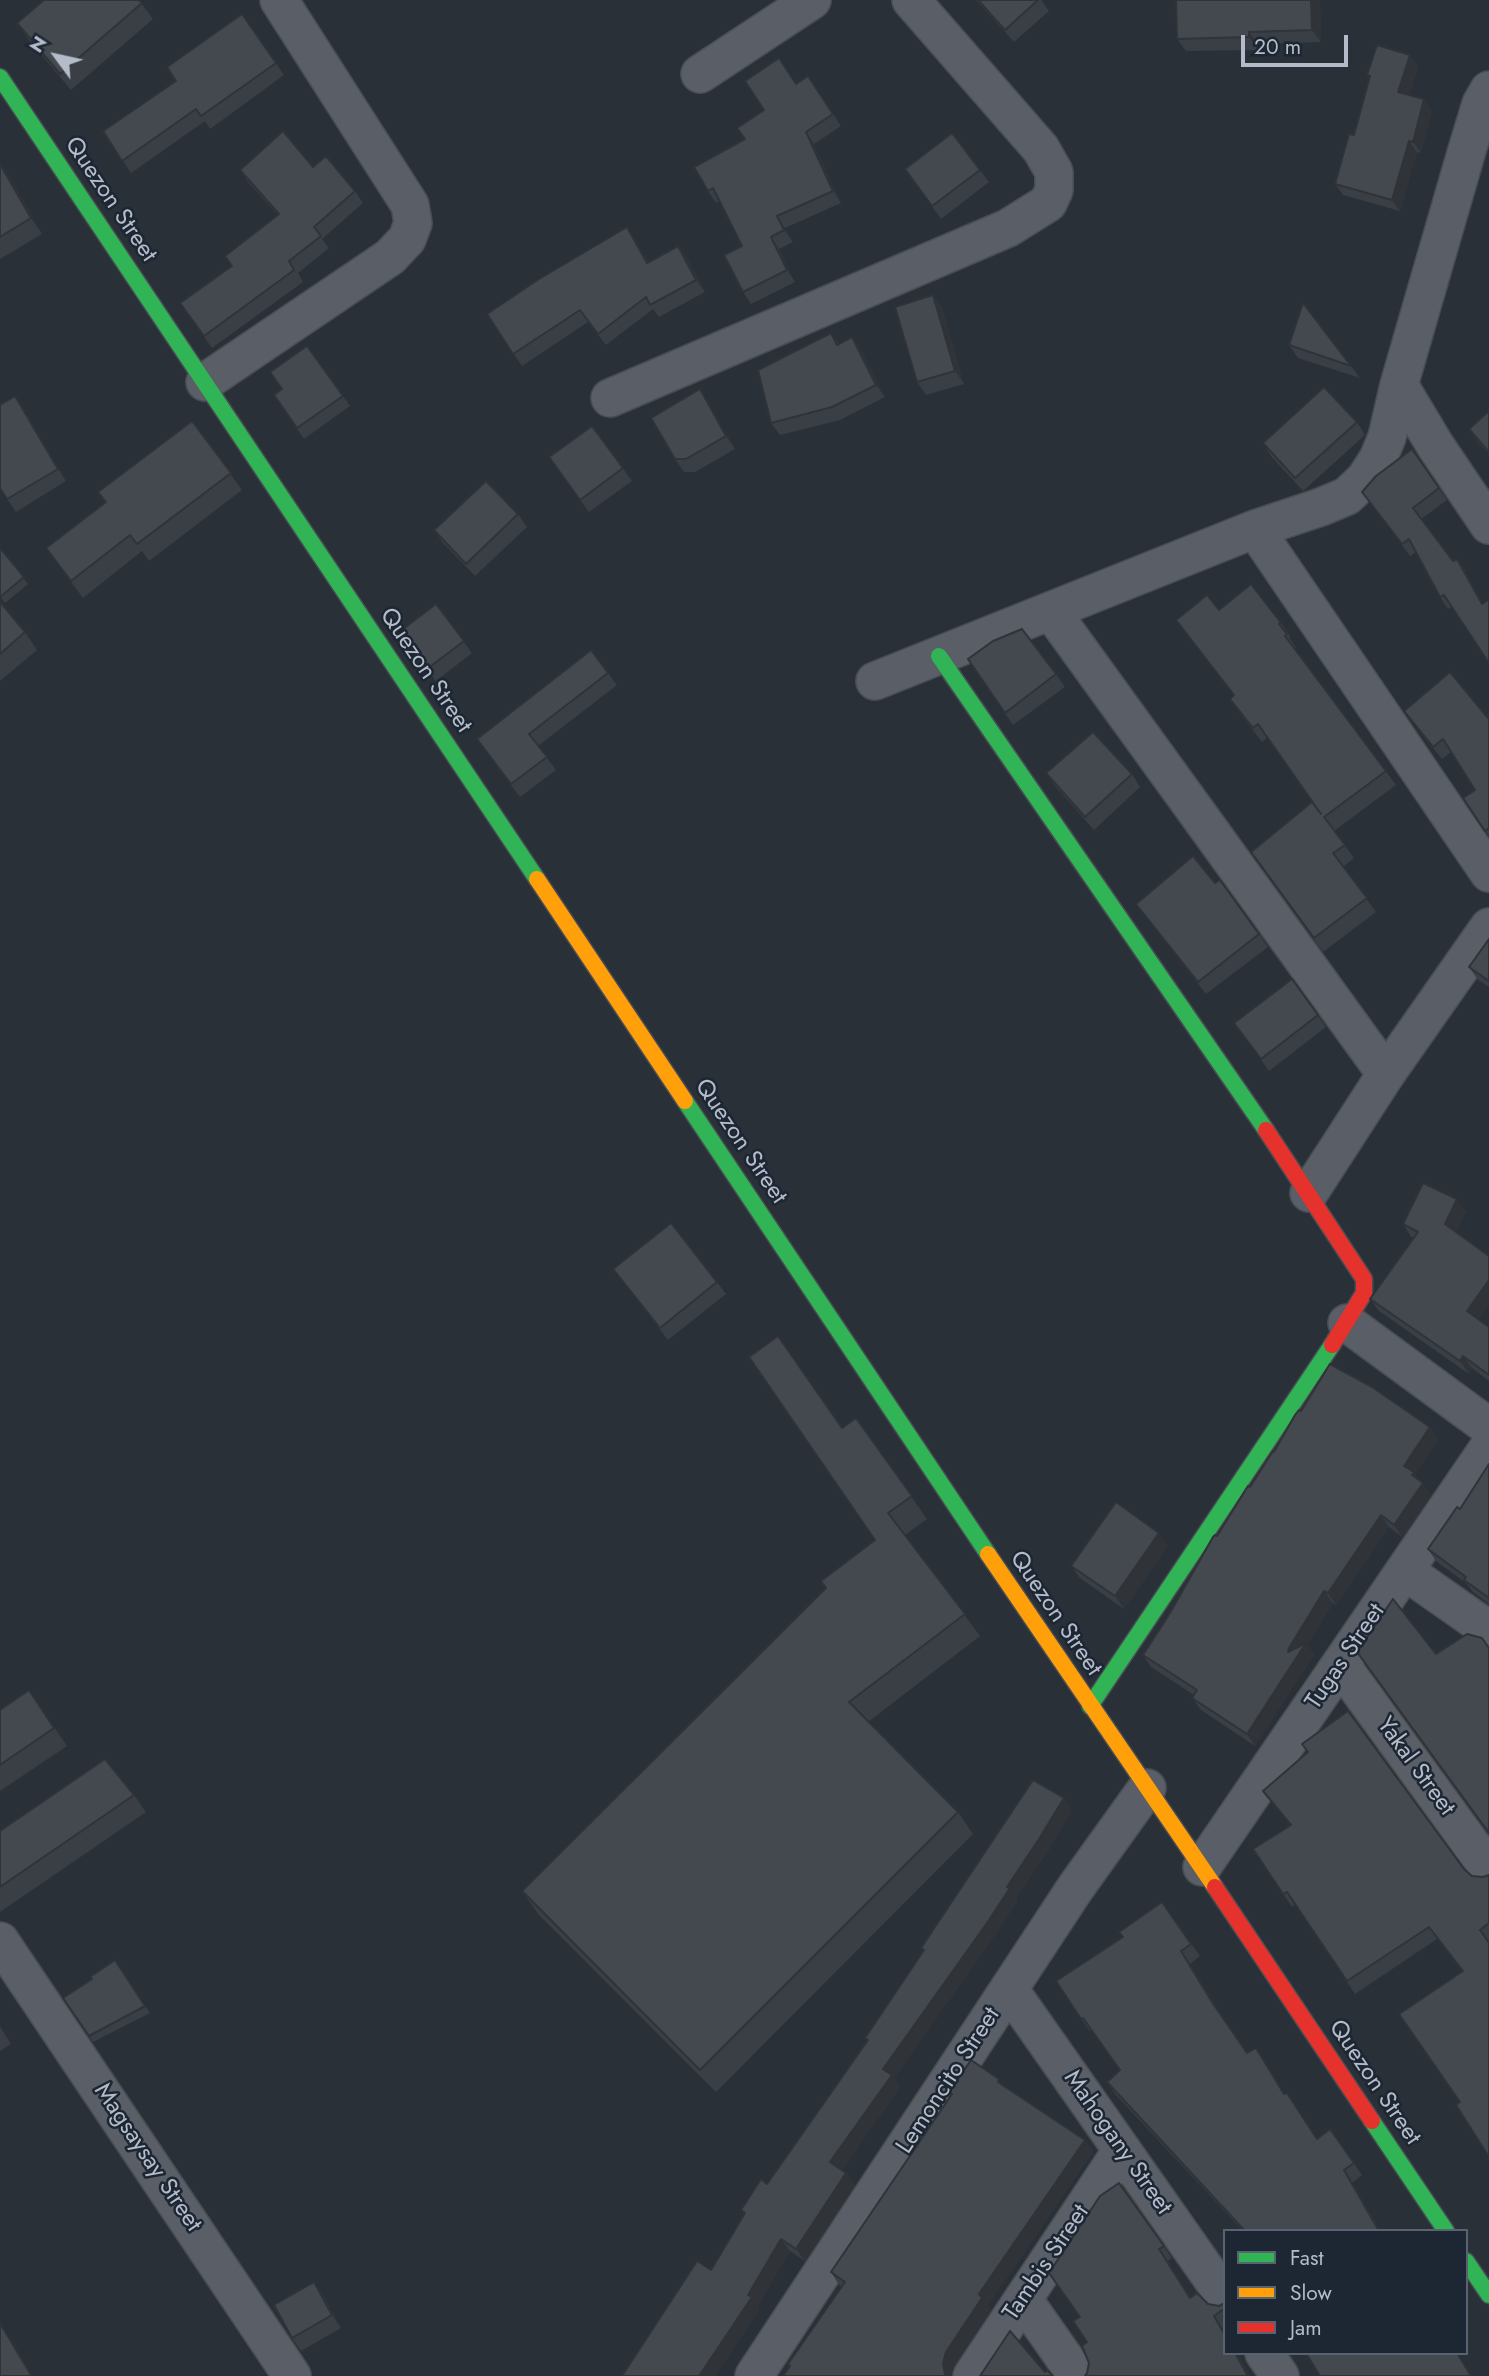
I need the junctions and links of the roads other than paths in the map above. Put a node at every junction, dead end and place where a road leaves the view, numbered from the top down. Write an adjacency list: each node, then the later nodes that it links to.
1 (279, 0): 9 (street)
2 (811, 0): 4 (street)
3 (911, 0): 11 (street)
4 (700, 74)
5 (0, 77): 9 (street, Quezon Street)
6 (1489, 90): 7 (street)
7 (1467, 150): 8 (street); 10 (street)
8 (1489, 182)
9 (205, 382): 27 (street, Quezon Street)
10 (1399, 385): 12 (street); 13 (street)
11 (610, 398)
12 (1489, 525)
13 (1255, 529): 14 (street); 17 (street)
14 (1051, 611): 15 (street); 19 (street)
15 (939, 656): 16 (street); 20 (street)
16 (874, 681)
17 (1489, 873)
18 (1489, 927): 19 (street)
19 (1386, 1074): 20 (street)
20 (1309, 1193): 21 (street)
21 (1347, 1323): 22 (street); 27 (street)
22 (1489, 1427)
23 (1489, 1447): 24 (street, Tugas Street)
24 (1405, 1571): 25 (street); 26 (street, Tugas Street)
25 (1489, 1630)
26 (1341, 1665): 29 (street, Tugas Street); 30 (street, Yakal Street)
27 (1090, 1706): 28 (street, Quezon Street)
28 (1147, 1788): 29 (street, Quezon Street); 32 (street, Lemoncito Street)
29 (1202, 1867): 34 (street, Quezon Street)
30 (1489, 1869)
31 (0, 1941): 40 (street, Magsaysay Street)
32 (1009, 1989): 33 (street, Mahogany Street); 41 (street, Lemoncito Street)
33 (1122, 2150): 36 (street, Mahogany Street); 38 (street, Tambis Street)
34 (1445, 2229)
35 (1468, 2264): 37 (street)
36 (1223, 2294)
37 (1489, 2295)
38 (1023, 2299): 42 (street, Tambis Street); 43 (street)
39 (1265, 2355): 44 (street)
40 (292, 2376)
41 (754, 2376)
42 (972, 2376)
43 (1077, 2376)
44 (1280, 2376)

